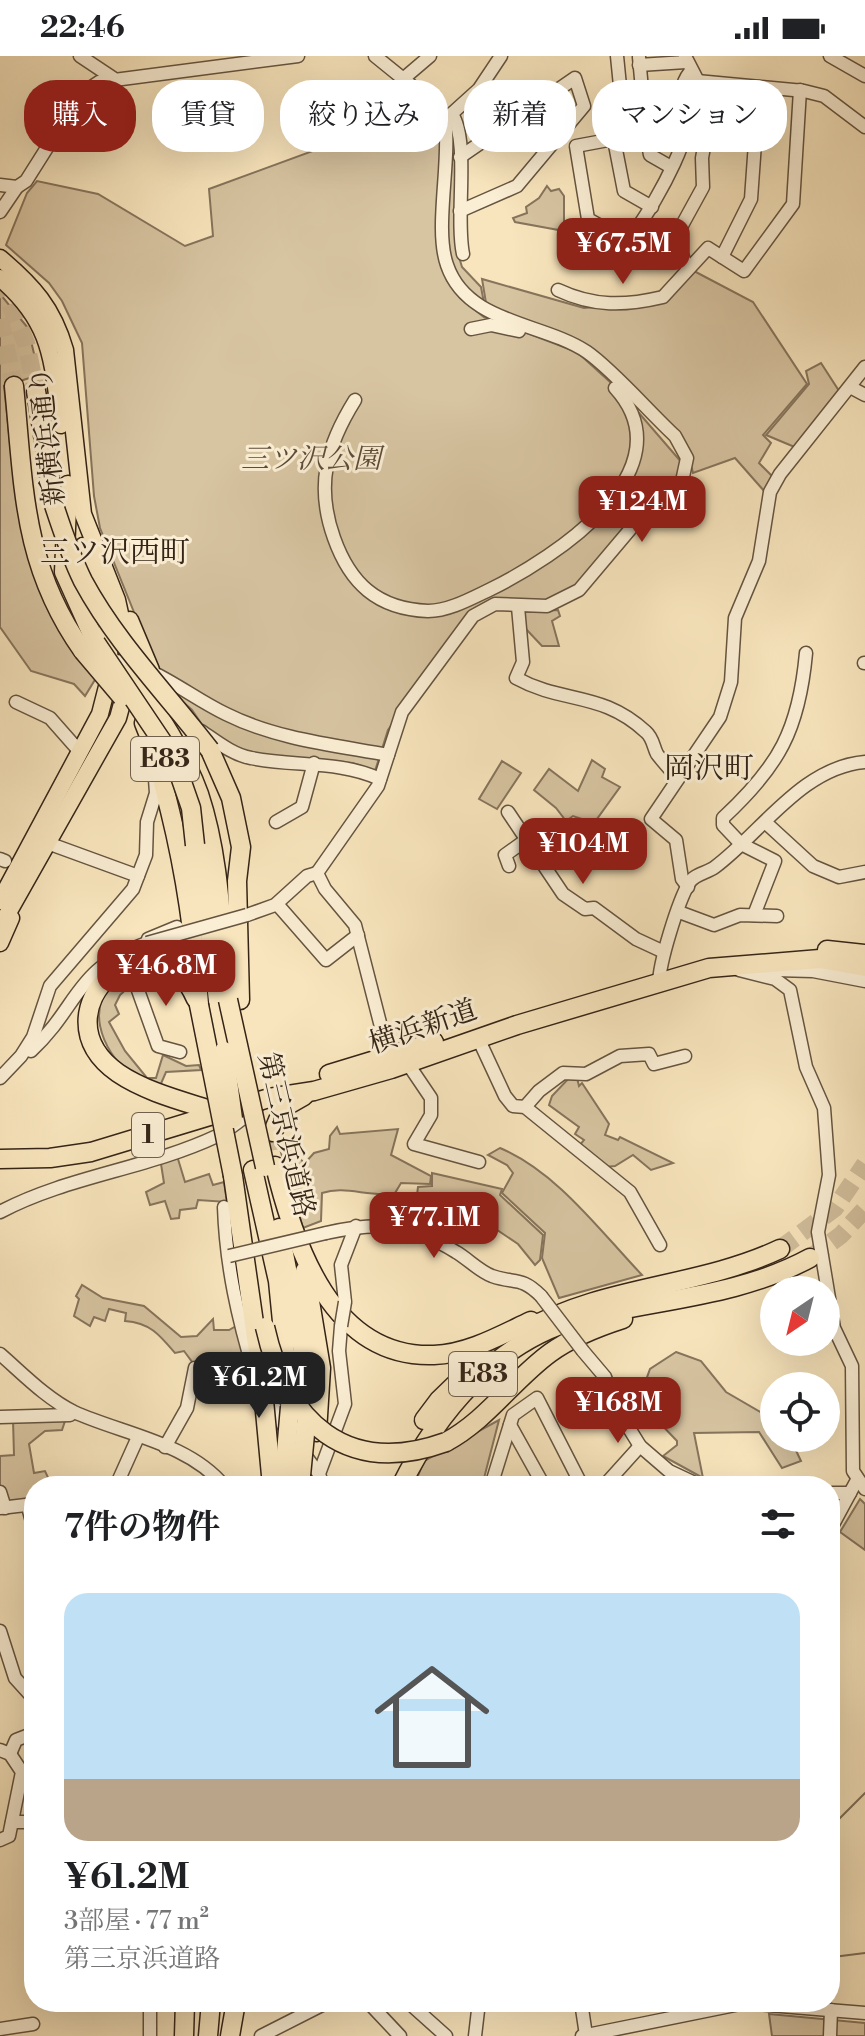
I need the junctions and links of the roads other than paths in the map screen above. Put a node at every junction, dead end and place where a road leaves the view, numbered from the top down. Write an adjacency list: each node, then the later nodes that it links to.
1 (80, 56): 12 (street)
2 (298, 56): 8 (street)
3 (375, 56): 13 (street)
4 (430, 56): 13 (street)
5 (501, 56): 18 (street)
6 (617, 56): 14 (street)
7 (830, 56): 11 (street)
8 (233, 60): 12 (street)
9 (639, 61): 10 (street)
10 (689, 68): 15 (street); 26 (street); 37 (street)
11 (865, 76)
12 (113, 78): 28 (street)
13 (403, 79)
14 (619, 80)
15 (733, 80)
16 (787, 89): 17 (street)
17 (800, 90): 19 (street); 35 (street)
18 (448, 117): 25 (street)
19 (865, 127)
20 (592, 143): 32 (street)
21 (447, 152): 49 (street)
22 (616, 152): 29 (street)
23 (649, 152): 26 (street)
24 (754, 152): 35 (street)
25 (460, 157): 30 (street); 30 (street)
26 (671, 167): 29 (street)
27 (0, 185): 28 (street)
28 (17, 187): 31 (street)
29 (651, 206): 32 (street)
30 (460, 211): 33 (street)
31 (0, 212)
32 (629, 242): 34 (street)
33 (463, 254)
34 (567, 254)
35 (722, 257): 37 (street)
36 (0, 258): 48 (main road, 新横浜通り)
37 (687, 267): 39 (street)
38 (0, 278): 46 (main road, 新横浜通り)
39 (558, 290)
40 (471, 329): 45 (street)
41 (865, 367): 42 (street)
42 (850, 387): 44 (street); 63 (street)
43 (36, 391): 47 (highway, bridge)
44 (865, 395)
45 (355, 400)
46 (68, 485): 51 (highway); 54 (main road, 新横浜通り)
47 (50, 493): 54 (highway, bridge); 78 (highway, bridge)
48 (117, 598): 53 (main road); 54 (main road, 新横浜通り)
49 (518, 607): 60 (street); 63 (street)
50 (69, 612): 51 (highway)
51 (89, 647): 54 (highway, bridge); 73 (highway, bridge)
52 (806, 653): 71 (street)
53 (151, 670): 54 (street); 58 (highway); 60 (street); 62 (street)
54 (121, 672): 56 (main road, 新横浜通り); 57 (highway); 59 (main road, 新横浜通り); 73 (highway, 第三京浜道路 / E83, bridge); 89 (highway, 第三京浜道路 / E83)
55 (16, 702): 59 (street)
56 (120, 714): 57 (street); 65 (main road, 新横浜通り)
57 (148, 731): 77 (street); 102 (highway)
58 (188, 743): 78 (highway); 89 (highway)
59 (80, 752): 66 (main road, 新横浜通り)
60 (388, 755): 64 (street)
61 (865, 762): 69 (street)
62 (314, 763): 64 (street); 68 (street)
63 (677, 778): 80 (street)
64 (380, 779): 76 (street)
65 (82, 782): 72 (main road); 86 (main road, 新横浜通り)
66 (52, 801): 79 (main road); 81 (main road, 新横浜通り)
67 (508, 812): 70 (street)
68 (276, 822)
69 (765, 822): 71 (street); 75 (street)
70 (526, 840): 74 (street); 93 (street)
71 (741, 844): 80 (street); 84 (street)
72 (53, 845): 77 (street); 90 (main road)
73 (195, 845): 102 (highway, 第三京浜道路 / E83)
74 (509, 866)
75 (865, 872)
76 (317, 873): 82 (street); 88 (street)
77 (138, 876): 105 (street)
78 (237, 881): 102 (highway)
79 (0, 882)
80 (688, 887): 83 (street)
81 (0, 901)
82 (277, 904): 88 (street); 91 (street, bridge)
83 (679, 912): 84 (street); 93 (street)
84 (754, 915): 85 (street)
85 (777, 916)
86 (0, 927)
87 (177, 927): 91 (street)
88 (358, 935): 107 (street)
89 (222, 936): 102 (highway, 第三京浜道路 / E83)
90 (0, 943)
91 (143, 944): 92 (street)
92 (125, 952): 104 (street, bridge); 105 (street)
93 (664, 952): 99 (street)
94 (865, 954): 99 (highway, 横浜新道 / 1)
95 (813, 965): 96 (highway, 横浜新道 / 1); 97 (highway, 横浜新道 / 1); 98 (street); 100 (street); 101 (street)
96 (720, 967): 98 (street); 99 (highway, 横浜新道 / 1)
97 (865, 967)
98 (744, 970): 101 (street)
99 (659, 980): 103 (highway, 横浜新道 / 1); 107 (highway, 横浜新道 / 1)
100 (865, 981)
101 (794, 1000): 153 (street)
102 (221, 1002): 112 (highway); 117 (highway, 第三京浜道路 / E83, bridge); 117 (highway, bridge); 117 (highway, 第三京浜道路 / E83, bridge)
103 (478, 1038): 107 (highway, 横浜新道 / 1); 111 (street)
104 (180, 1052)
105 (21, 1056): 108 (street)
106 (685, 1056): 111 (street)
107 (396, 1063): 109 (highway, 横浜新道 / 1); 112 (highway, 横浜新道 / 1); 116 (street)
108 (0, 1078)
109 (314, 1091): 110 (highway, 横浜新道 / 1); 113 (highway)
110 (269, 1098): 115 (highway, 横浜新道 / 1); 119 (street)
111 (525, 1107): 121 (street)
112 (204, 1108): 114 (highway, 横浜新道 / 1)
113 (273, 1132)
114 (0, 1149)
115 (0, 1159)
116 (479, 1162)
117 (254, 1171): 127 (highway, bridge); 128 (highway); 130 (highway); 134 (highway, 第三京浜道路 / E83); 141 (highway, 第三京浜道路 / E83, bridge)
118 (224, 1207): 124 (street)
119 (0, 1212)
120 (356, 1226): 124 (street, bridge); 136 (street, bridge); 145 (street, bridge)
121 (660, 1245)
122 (780, 1249): 128 (highway, E83)
123 (210, 1256): 124 (street)
124 (227, 1256): 130 (street)
125 (810, 1258): 127 (highway, E83)
126 (304, 1269): 134 (highway)
127 (703, 1296): 147 (highway, E83)
128 (583, 1303): 146 (highway, E83)
129 (0, 1354): 131 (street)
130 (260, 1380): 137 (street); 140 (highway, bridge); 143 (street)
131 (73, 1412): 132 (street); 135 (street)
132 (0, 1417)
133 (510, 1425): 148 (street); 149 (street); 150 (street)
134 (312, 1428): 142 (highway, 第三京浜道路 / E83, bridge); 144 (highway)
135 (138, 1437): 137 (street); 138 (street)
136 (640, 1446): 151 (street); 152 (street)
137 (165, 1447): 139 (street)
138 (120, 1476)
139 (214, 1476)
140 (271, 1476)
141 (284, 1476)
142 (302, 1476)
143 (313, 1476)
144 (316, 1476)
145 (319, 1476)
146 (393, 1476)
147 (407, 1476)
148 (494, 1476)
149 (538, 1476)
150 (577, 1476)
151 (613, 1476)
152 (680, 1476)
153 (861, 1484): 156 (street)
154 (0, 1492): 158 (street)
155 (840, 1493): 156 (street)
156 (850, 1493): 159 (street)
157 (24, 1506): 158 (street)
158 (3, 1508)
159 (840, 1512)
160 (0, 1631): 161 (street)
161 (24, 1688)
162 (24, 1737): 163 (street)
163 (5, 1752): 164 (street)
164 (24, 1769)
165 (24, 1785): 166 (street)
166 (12, 1822): 167 (street); 168 (street)
167 (24, 1822)
168 (0, 1840)
169 (840, 2011): 181 (street)
170 (150, 2012): 185 (street)
171 (185, 2012): 186 (highway)
172 (210, 2012): 187 (highway)
173 (233, 2012): 188 (highway)
174 (308, 2012): 189 (street)
175 (377, 2012): 190 (street)
176 (419, 2012): 191 (street)
177 (478, 2012): 192 (street)
178 (582, 2012): 193 (street)
179 (711, 2012): 184 (street)
180 (831, 2012): 194 (street)
181 (865, 2013)
182 (33, 2024): 183 (street)
183 (0, 2029)
184 (639, 2031): 193 (street)
185 (150, 2036)
186 (184, 2036)
187 (208, 2036)
188 (230, 2036)
189 (261, 2036)
190 (400, 2036)
191 (446, 2036)
192 (475, 2036)
193 (584, 2036)
194 (830, 2036)

